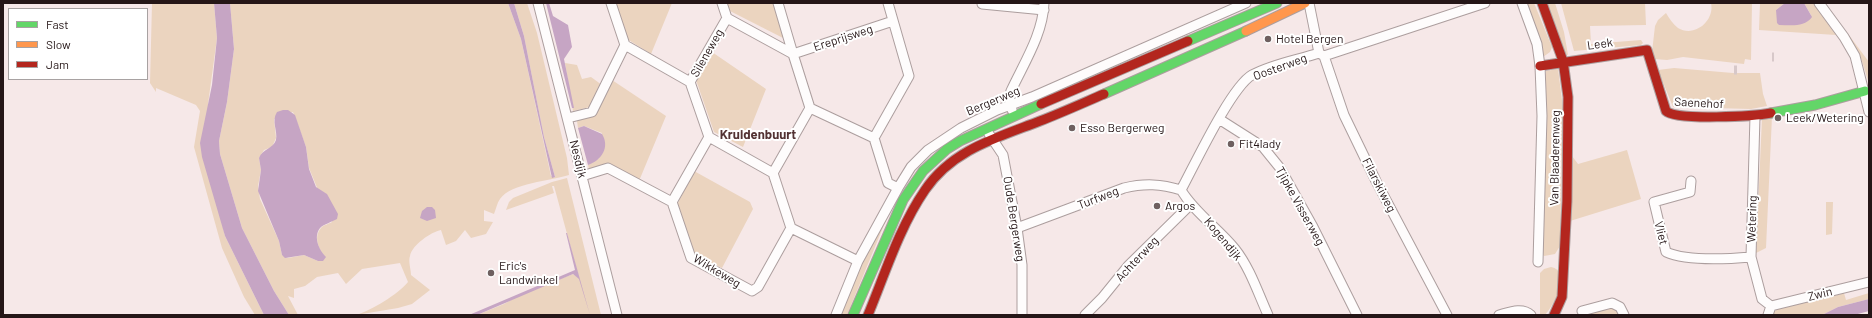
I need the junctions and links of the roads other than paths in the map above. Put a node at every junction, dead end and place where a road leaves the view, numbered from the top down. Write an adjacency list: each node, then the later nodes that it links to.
1 (538, 3): 34 (street, Nesdijk)
2 (611, 3): 18 (street)
3 (722, 3): 16 (street, Sileneweg)
4 (778, 3): 19 (street)
5 (888, 3): 17 (street)
6 (1246, 3): 28 (street, Bergerweg)
7 (1277, 3): 25 (street, Bergerweg)
8 (1305, 3): 27 (street)
9 (1309, 3): 20 (street, Oosterweg)
10 (1485, 3): 20 (street)
11 (1522, 3): 22 (street, Van Blaaderenweg)
12 (1542, 3): 21 (street, Van Blaaderenweg)
13 (1819, 3): 26 (street)
14 (982, 4): 15 (street)
15 (1044, 6): 28 (street)
16 (727, 18): 19 (street); 24 (street, Sileneweg)
17 (893, 21): 19 (street, Ereprijsweg); 39 (street)
18 (625, 45): 24 (street); 34 (street)
19 (793, 54): 29 (street)
20 (1322, 54): 35 (street, Oosterweg); 64 (street, Filarskiweg)
21 (1563, 62): 22 (street, Leek); 23 (street, Leek); 67 (street, Van Blaaderenweg)
22 (1540, 66): 52 (street, Van Blaaderenweg)
23 (1653, 66): 33 (street, Saenehof)
24 (690, 82): 38 (street)
25 (1082, 87): 27 (street); 31 (street, Bergerweg)
26 (1865, 91): 30 (street); 33 (street)
27 (1078, 104): 36 (street)
28 (1010, 105): 32 (street); 44 (street, Bergerweg)
29 (810, 108): 39 (street); 41 (street)
30 (1869, 112)
31 (1023, 113): 32 (street, Bergerweg); 36 (street, Bergerweg)
32 (1013, 116): 37 (street, Bergerweg)
33 (1755, 116): 50 (street, Wetering)
34 (568, 118): 42 (street, Nesdijk)
35 (1219, 119): 45 (street, Oosterweg); 63 (street, Tjipke Visserweg)
36 (1040, 120): 40 (street)
37 (986, 128): 40 (street, Oude Bergerweg); 58 (street, Bergerweg)
38 (709, 137): 41 (street); 46 (street)
39 (874, 138): 44 (street)
40 (992, 140): 49 (street, Oude Bergerweg); 59 (street)
41 (773, 173): 48 (street)
42 (582, 176): 46 (street); 56 (street, Nesdijk)
43 (1691, 181): 50 (street, Vliet)
44 (898, 188): 51 (street, Bergerweg)
45 (1181, 190): 47 (street, Kogendijk); 49 (street, Turfweg)
46 (672, 202): 48 (street, Wikkeweg)
47 (1190, 205): 61 (street, Achterweg); 62 (street, Kogendijk)
48 (791, 228): 51 (street)
49 (1017, 228): 60 (street, Oude Bergerweg)
50 (1751, 257): 55 (street, Wetering)
51 (858, 261): 57 (street, Bergerweg)
52 (1538, 262)
53 (1869, 282): 55 (street, Zwin)
54 (1582, 311): 68 (street)
55 (1770, 311)
56 (617, 315)
57 (836, 315)
58 (853, 315)
59 (868, 315)
60 (1022, 315)
61 (1085, 315)
62 (1268, 315)
63 (1357, 315)
64 (1447, 315)
65 (1499, 315): 66 (street)
66 (1531, 315)
67 (1554, 315)
68 (1624, 315)

